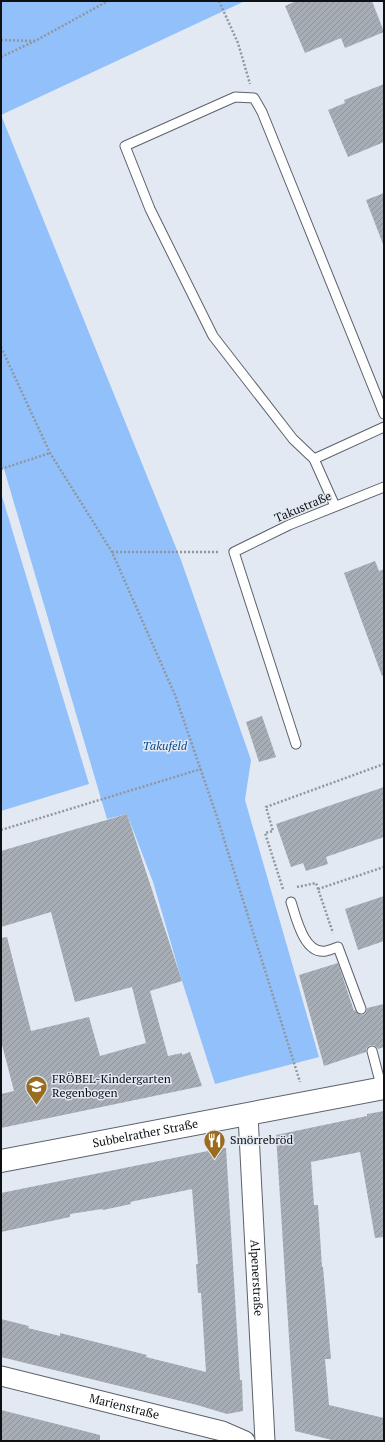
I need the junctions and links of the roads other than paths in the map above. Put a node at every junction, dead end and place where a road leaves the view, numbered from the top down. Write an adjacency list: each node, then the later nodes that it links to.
1 (384, 414): 3 (lane)
2 (384, 427): 3 (lane)
3 (314, 460): 5 (lane)
4 (384, 487): 5 (lane, Takustraße)
5 (335, 506): 6 (lane, Takustraße)
6 (296, 744)
7 (291, 902): 8 (lane)
8 (361, 1009)
9 (372, 1050): 10 (lane)
10 (383, 1088): 11 (main road, Subbelrather Straße)
11 (248, 1115): 12 (main road, Subbelrather Straße); 15 (street, Alpenerstraße)
12 (1, 1161)
13 (1, 1376): 14 (street, Marienstraße)
14 (246, 1441)
15 (265, 1441)

